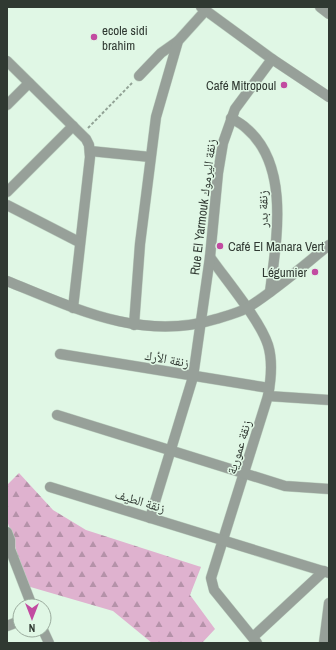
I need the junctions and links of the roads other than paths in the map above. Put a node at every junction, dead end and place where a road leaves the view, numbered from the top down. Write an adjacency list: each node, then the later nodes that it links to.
1 (320, 7): 3 (street)
2 (203, 8): 4 (street); 5 (street)
3 (329, 14)
4 (178, 41): 7 (street); 14 (street)
5 (272, 59): 9 (street); 11 (street, Rue El Yarmouk زنقة اليرموك)
6 (7, 61): 8 (street)
7 (139, 76)
8 (29, 83): 10 (street); 12 (street)
9 (329, 97)
10 (7, 105)
11 (231, 118): 19 (street, Rue El Yarmouk زنقة اليرموك); 21 (street, زنقة بدر)
12 (73, 126): 13 (street); 15 (street)
13 (90, 152): 14 (street); 17 (street)
14 (150, 157): 25 (street)
15 (7, 192)
16 (7, 205): 17 (street)
17 (79, 242): 22 (street)
18 (329, 245): 21 (street)
19 (210, 257): 23 (street, زنقة عمورية); 24 (street, Rue El Yarmouk زنقة اليرموك)
20 (7, 281): 22 (street)
21 (270, 292): 23 (street)
22 (73, 308): 25 (street)
23 (246, 308): 24 (street); 28 (street, زنقة عمورية)
24 (200, 324): 25 (street); 27 (street, Rue El Yarmouk زنقة اليرموك)
25 (134, 325)
26 (60, 354): 27 (street, زنقة الأرك)
27 (192, 377): 28 (street, زنقة الأرك); 31 (street, Rue El Yarmouk زنقة اليرموك)
28 (268, 392): 29 (street, زنقة الأرك); 32 (street, زنقة عمورية)
29 (329, 400)
30 (57, 415): 31 (street)
31 (171, 449): 32 (street); 35 (street, Rue El Yarmouk زنقة اليرموك)
32 (245, 473): 34 (street); 37 (street, زنقة عمورية)
33 (50, 487): 35 (street, زنقة الطيف)
34 (329, 489)
35 (150, 518): 37 (street, زنقة الطيف)
36 (7, 532): 38 (street)
37 (223, 540): 39 (street, زنقة الطيف); 42 (street, زنقة عمورية)
38 (8, 550): 40 (street)
39 (327, 572): 42 (street)
40 (29, 598)
41 (329, 603): 43 (street)
42 (255, 640)
43 (324, 643)

